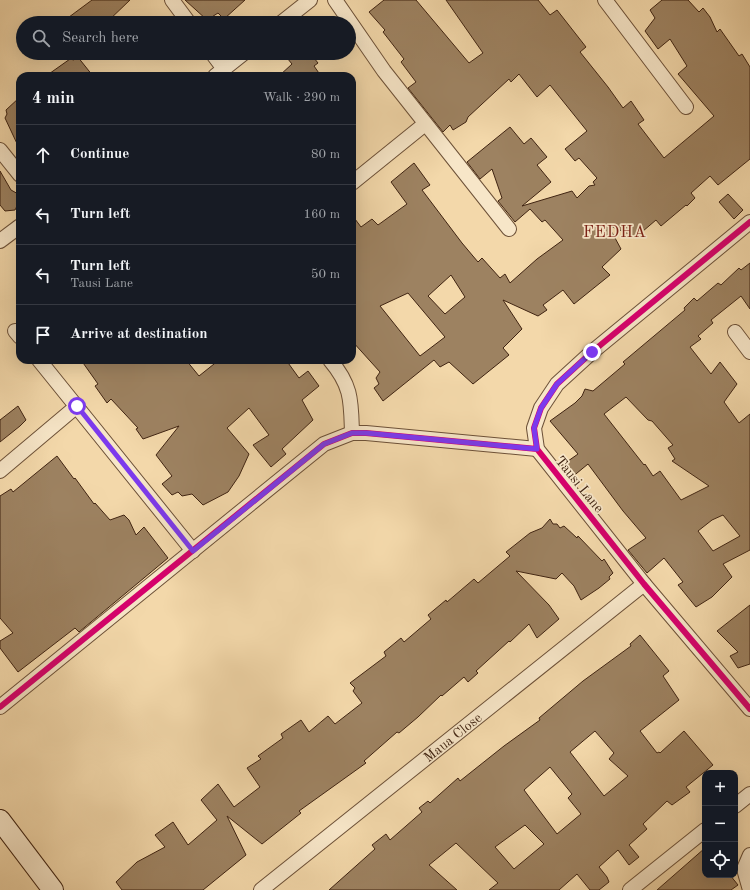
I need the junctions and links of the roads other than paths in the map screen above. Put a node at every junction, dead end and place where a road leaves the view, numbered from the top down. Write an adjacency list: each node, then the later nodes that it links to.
1 (172, 0): 5 (street)
2 (310, 0): 6 (street)
3 (335, 0): 7 (street)
4 (605, 0): 13 (street)
5 (184, 16)
6 (290, 16)
7 (346, 16)
8 (356, 30): 14 (street)
9 (214, 60): 11 (street)
10 (235, 60): 12 (street)
11 (219, 72)
12 (220, 72)
13 (686, 107)
14 (425, 124): 17 (street); 20 (street)
15 (0, 150): 16 (street)
16 (16, 170)
17 (356, 180)
18 (750, 222): 28 (street, Tausi Lane)
19 (16, 229): 21 (street)
20 (509, 229)
21 (0, 241)
22 (735, 332): 23 (street)
23 (750, 352)
24 (42, 364): 26 (street)
25 (334, 364): 27 (street)
26 (77, 406): 29 (street); 30 (street)
27 (352, 433): 28 (street); 30 (street)
28 (537, 449): 31 (street, Tausi Lane)
29 (0, 471)
30 (193, 551): 32 (street)
31 (644, 584): 33 (street, Tausi Lane); 40 (street, Maua Close)
32 (0, 707)
33 (750, 709)
34 (750, 794): 35 (street)
35 (738, 804)
36 (0, 820): 39 (street)
37 (702, 832): 41 (street)
38 (750, 855): 42 (street)
39 (53, 890)
40 (261, 890)
41 (630, 890)
42 (750, 890)

